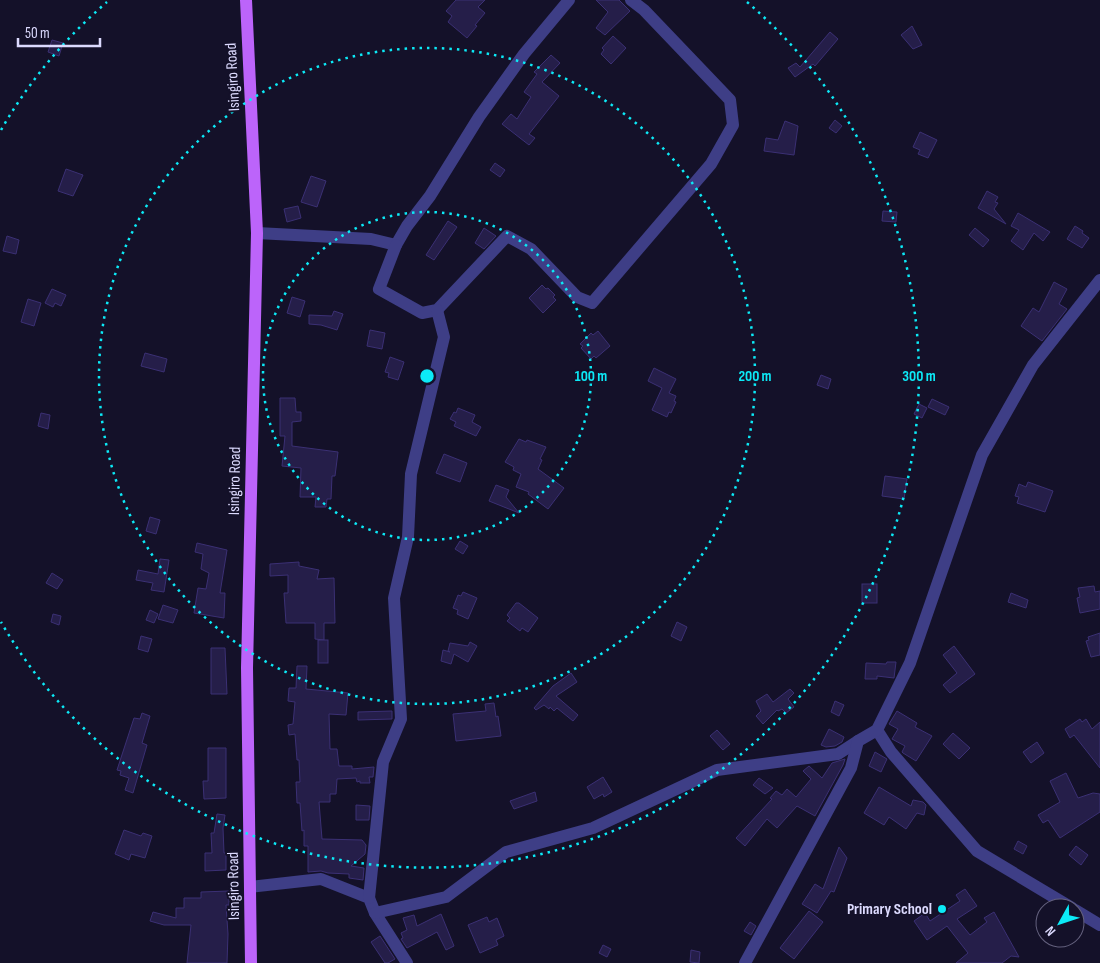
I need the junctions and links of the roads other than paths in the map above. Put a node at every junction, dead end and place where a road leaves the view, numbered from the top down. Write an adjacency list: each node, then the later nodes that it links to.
1 (246, 0): 4 (main road, Isingiro Road)
2 (569, 0): 5 (street)
3 (631, 0): 7 (street)
4 (257, 233): 5 (street); 10 (main road, Isingiro Road)
5 (396, 245): 7 (street)
6 (1100, 280): 8 (street)
7 (437, 310): 11 (street)
8 (877, 730): 9 (street); 12 (street)
9 (858, 741): 13 (street); 18 (street)
10 (250, 887): 11 (street); 16 (main road, Isingiro Road)
11 (369, 898): 13 (street)
12 (1056, 898)
13 (375, 912): 17 (street)
14 (1085, 916): 15 (street)
15 (1100, 925)
16 (250, 963)
17 (407, 963)
18 (745, 963)

